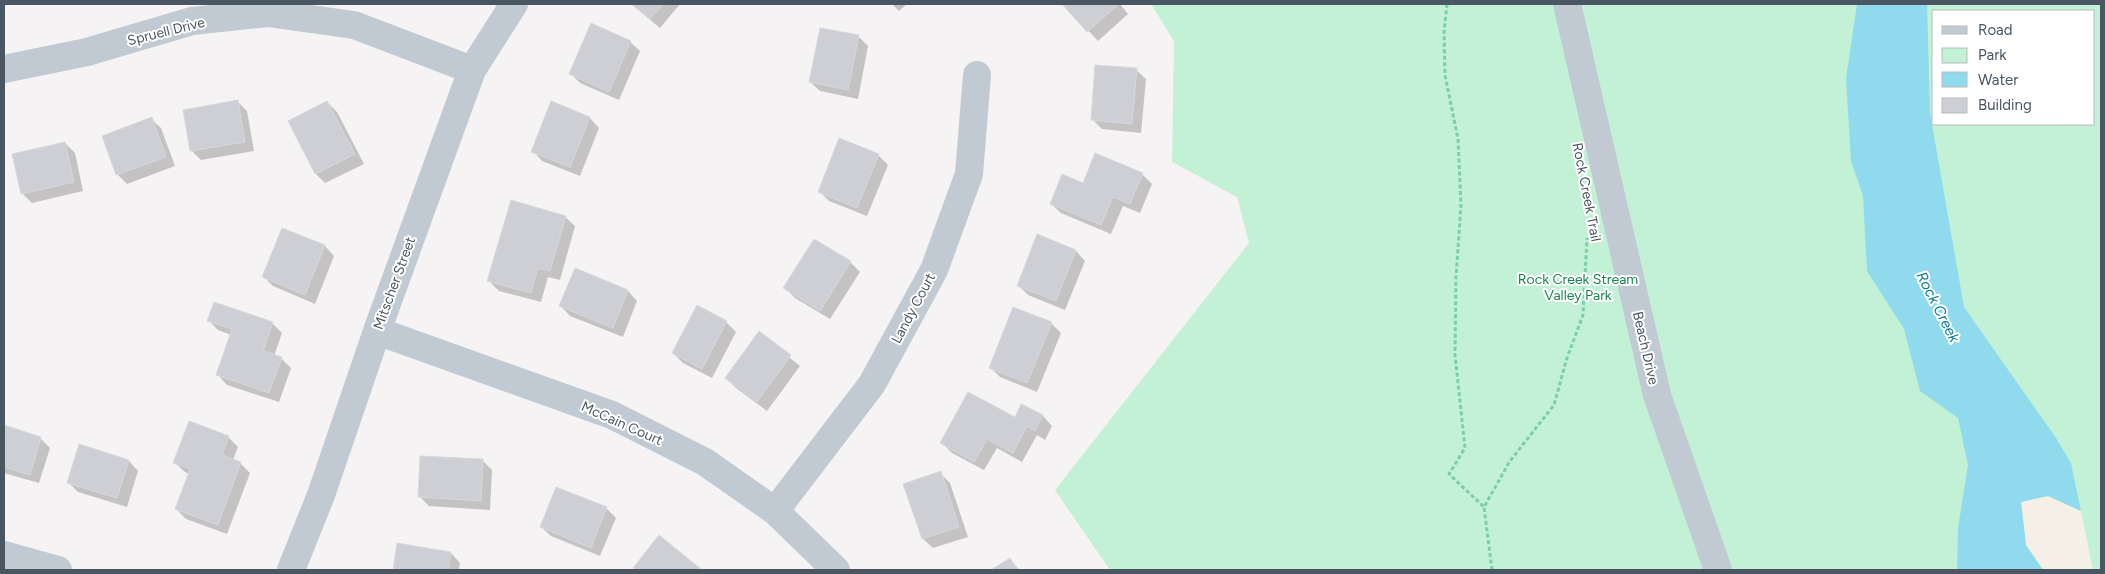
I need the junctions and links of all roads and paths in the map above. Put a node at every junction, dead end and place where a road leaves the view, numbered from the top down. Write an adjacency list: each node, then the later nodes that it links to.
1 (514, 4): 5 (street, Mitscher Street)
2 (1447, 4): 9 (path)
3 (1566, 4): 16 (street, Beach Drive)
4 (4, 69): 5 (street, Spruell Drive)
5 (472, 70): 8 (street, Mitscher Street)
6 (977, 75): 10 (street, Landy Court)
7 (1585, 230): 9 (path, Rock Creek Trail)
8 (376, 331): 10 (street, McCain Court); 13 (street, Mitscher Street)
9 (1484, 507): 15 (path)
10 (775, 511): 14 (street, McCain Court)
11 (4, 555): 12 (street)
12 (58, 570)
13 (291, 570)
14 (836, 570)
15 (1492, 570)
16 (1718, 570)

